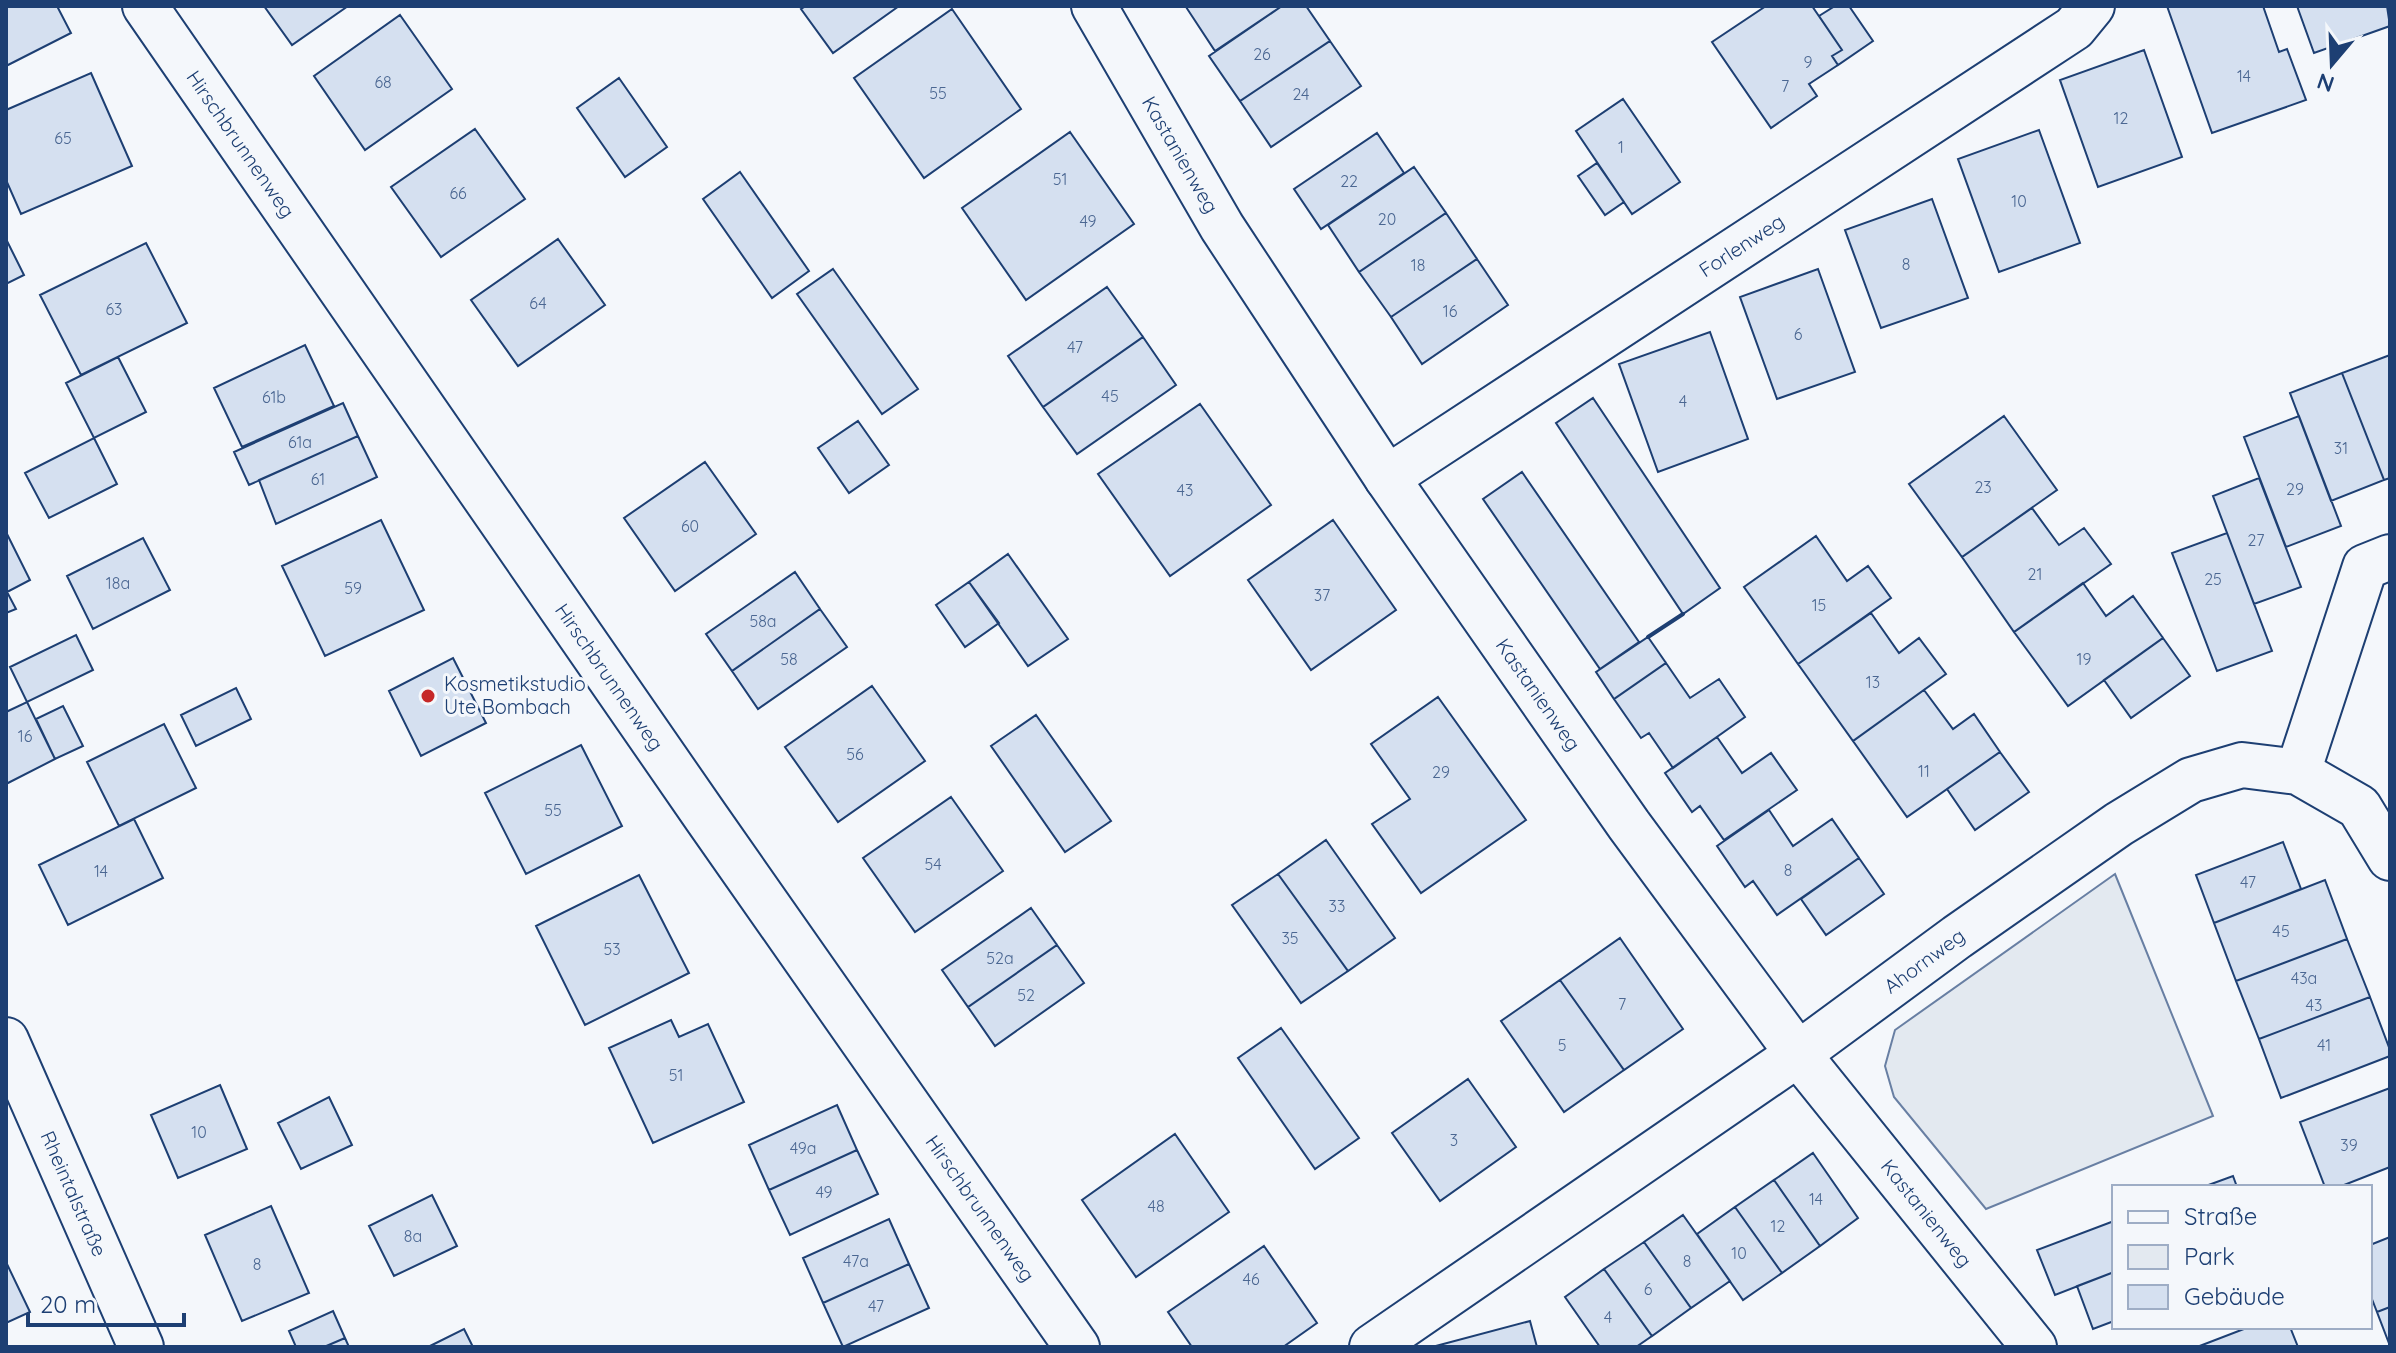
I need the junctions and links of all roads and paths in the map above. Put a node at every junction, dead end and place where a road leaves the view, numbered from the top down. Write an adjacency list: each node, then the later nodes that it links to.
1 (145, 6): 11 (street, Hirschbrunnenweg)
2 (1094, 6): 4 (street, Kastanienweg)
3 (2092, 6): 4 (street, Forlenweg)
4 (1387, 478): 9 (street, Kastanienweg)
5 (2390, 557): 6 (street)
6 (2298, 772): 7 (street); 9 (street, Ahornweg)
7 (2390, 858)
8 (6, 1040): 10 (street, Rheintalstraße)
9 (1798, 1054): 12 (street, Ahornweg); 13 (street, Kastanienweg)
10 (141, 1347)
11 (1077, 1347)
12 (1372, 1347)
13 (2034, 1347)

